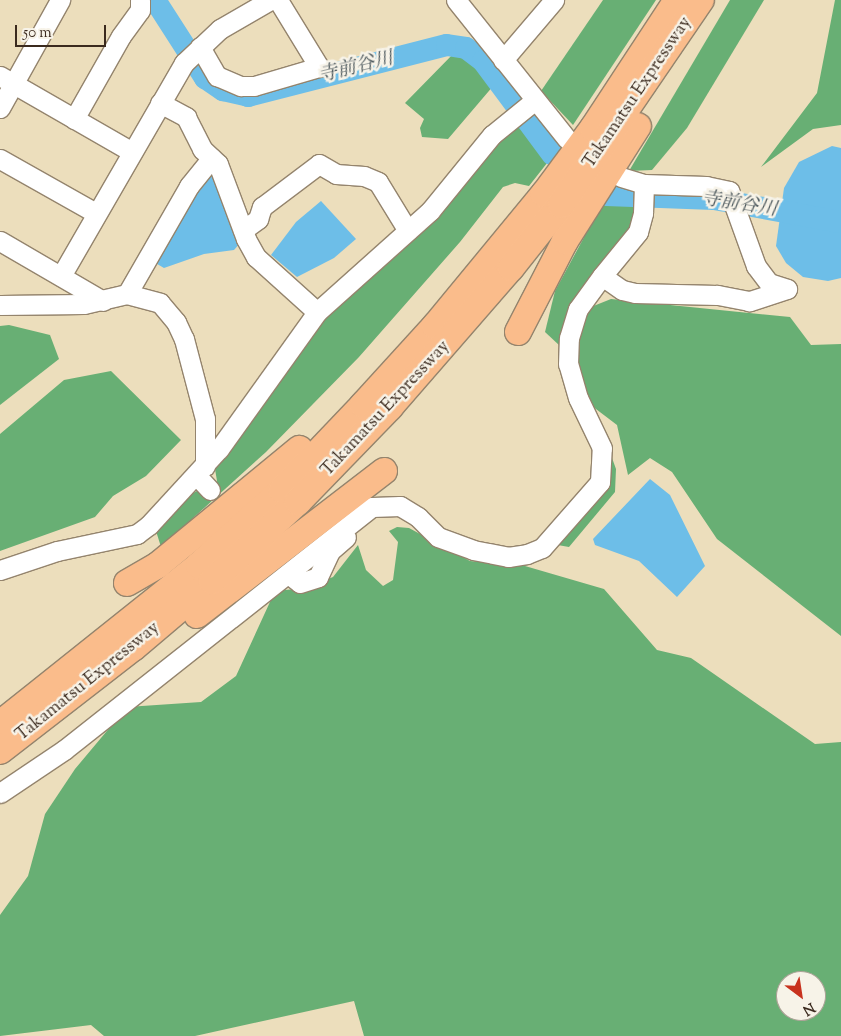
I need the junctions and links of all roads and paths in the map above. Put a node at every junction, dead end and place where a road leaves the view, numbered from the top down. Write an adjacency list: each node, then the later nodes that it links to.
1 (60, 0): 12 (street)
2 (140, 0): 16 (street)
3 (270, 0): 10 (street)
4 (278, 0): 10 (street)
5 (456, 0): 11 (street)
6 (554, 0): 11 (street)
7 (677, 0): 33 (highway, Takamatsu Expressway)
8 (701, 0): 42 (highway, Takamatsu Expressway)
9 (711, 0): 34 (highway)
10 (193, 54): 13 (street)
11 (503, 60): 14 (street)
12 (7, 80): 15 (street); 16 (street)
13 (160, 103): 18 (street); 19 (street)
14 (526, 107): 17 (street); 25 (street)
15 (0, 108)
16 (74, 119): 18 (street)
17 (567, 139)
18 (132, 152): 23 (street)
19 (212, 158): 24 (street); 29 (street)
20 (0, 159): 23 (street)
21 (621, 177): 22 (street)
22 (644, 191): 28 (street); 28 (street)
23 (96, 213): 27 (street)
24 (243, 230): 25 (street); 32 (street)
25 (408, 231): 32 (street)
26 (0, 241): 27 (street)
27 (61, 276): 30 (street)
28 (602, 276): 38 (street)
29 (127, 294): 30 (street); 35 (street)
30 (103, 301): 31 (street)
31 (0, 305)
32 (317, 312): 35 (street)
33 (435, 326): 41 (highway); 42 (highway, Takamatsu Expressway)
34 (518, 332)
35 (201, 471): 37 (street); 39 (street)
36 (384, 471): 42 (highway)
37 (210, 490)
38 (383, 505): 40 (street); 44 (street)
39 (0, 570)
40 (291, 576)
41 (127, 583)
42 (12, 729): 43 (highway, Takamatsu Expressway)
43 (0, 751)
44 (0, 792)

